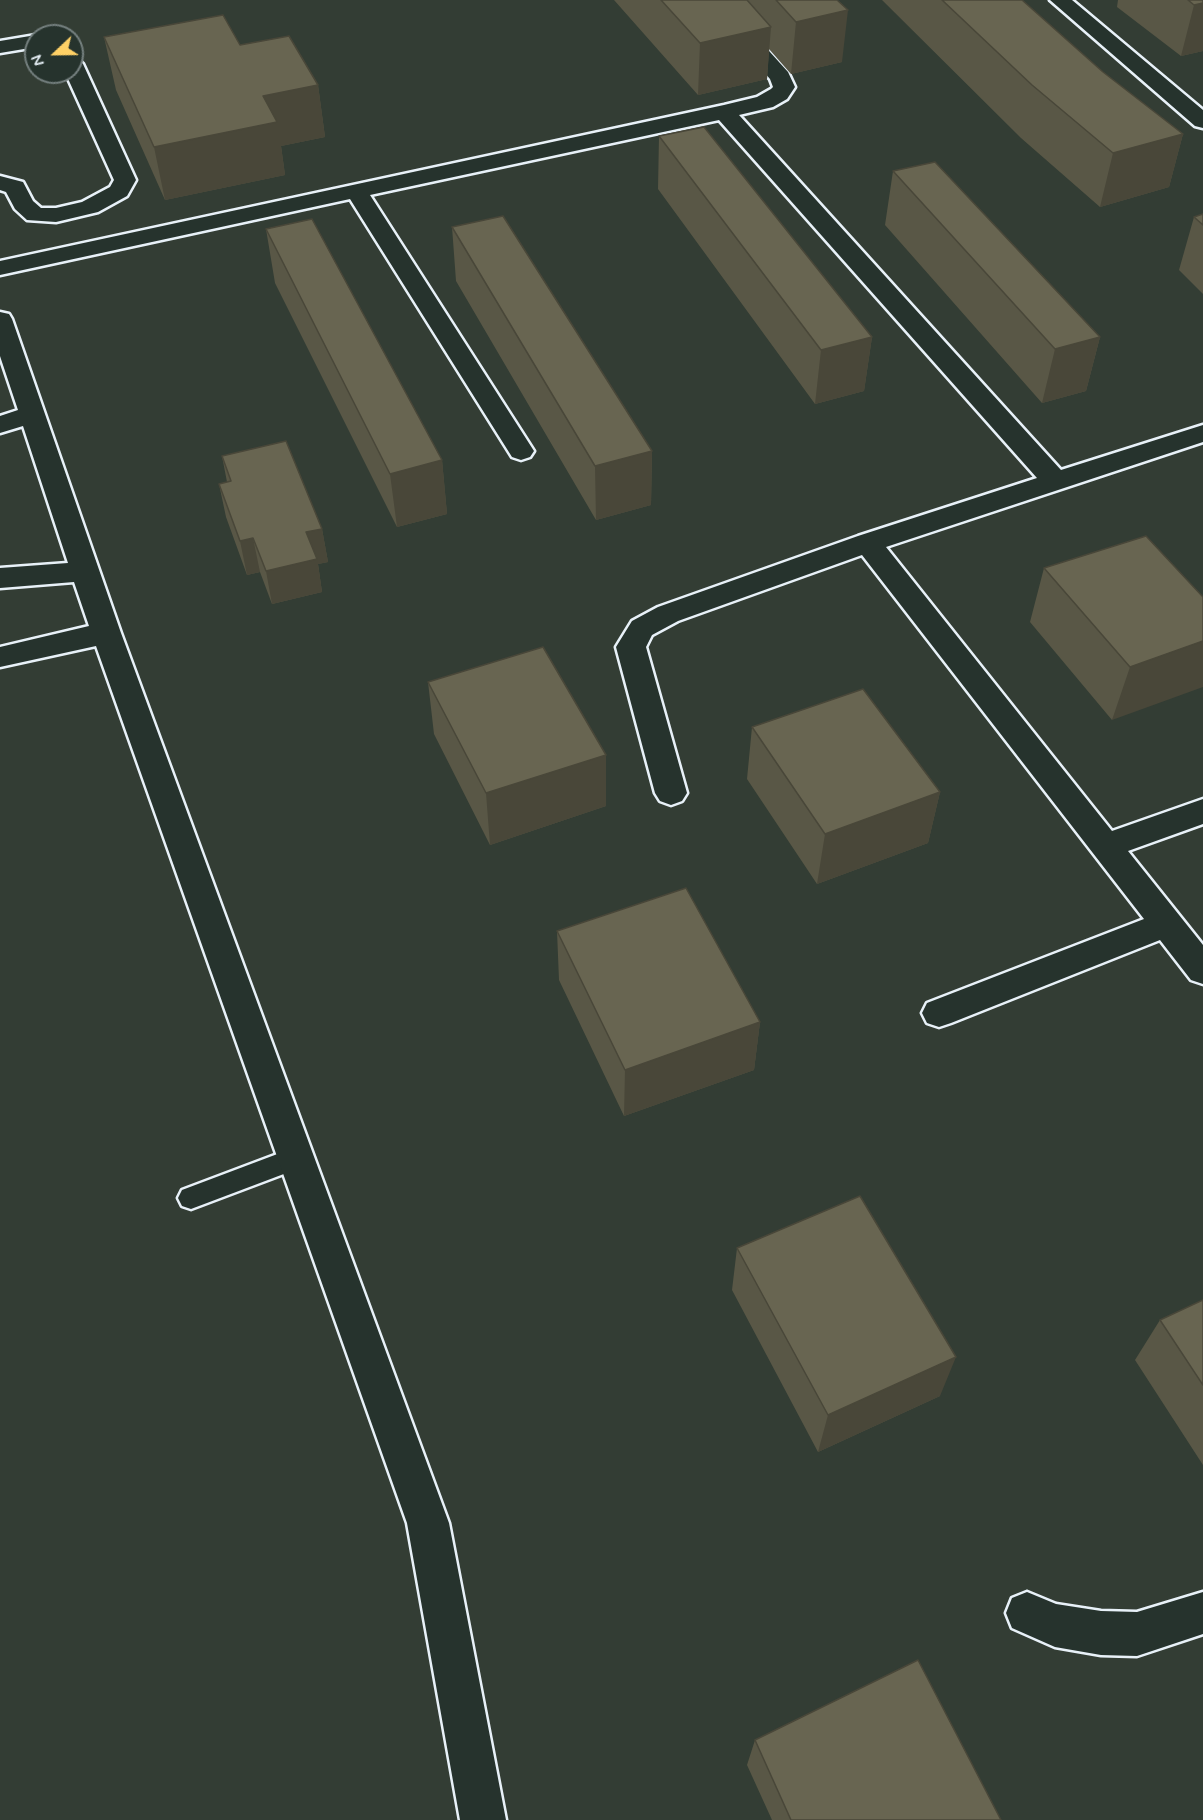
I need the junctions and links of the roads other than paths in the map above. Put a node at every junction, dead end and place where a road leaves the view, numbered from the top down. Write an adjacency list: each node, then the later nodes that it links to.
1 (712, 0): 6 (street)
2 (1060, 0): 7 (street)
3 (24, 43): 4 (street)
4 (0, 47)
5 (81, 84): 8 (street)
6 (724, 112): 9 (street); 15 (street)
7 (1203, 121)
8 (0, 183)
9 (356, 191): 10 (street); 14 (street)
10 (0, 268)
11 (0, 319): 12 (street)
12 (16, 420): 17 (street)
13 (1203, 433): 15 (street)
14 (521, 451)
15 (1053, 480): 16 (street)
16 (868, 543): 21 (street); 23 (street)
17 (85, 571): 18 (street); 19 (street)
18 (0, 578)
19 (106, 633): 20 (street); 27 (street)
20 (0, 657)
21 (671, 793)
22 (1203, 811): 23 (street)
23 (1105, 846): 24 (street)
24 (1166, 924): 25 (street); 26 (street)
25 (1203, 970)
26 (939, 1013)
27 (296, 1158): 28 (lane); 31 (street)
28 (191, 1198)
29 (1027, 1613): 30 (street)
30 (1203, 1613)
31 (483, 1820)

